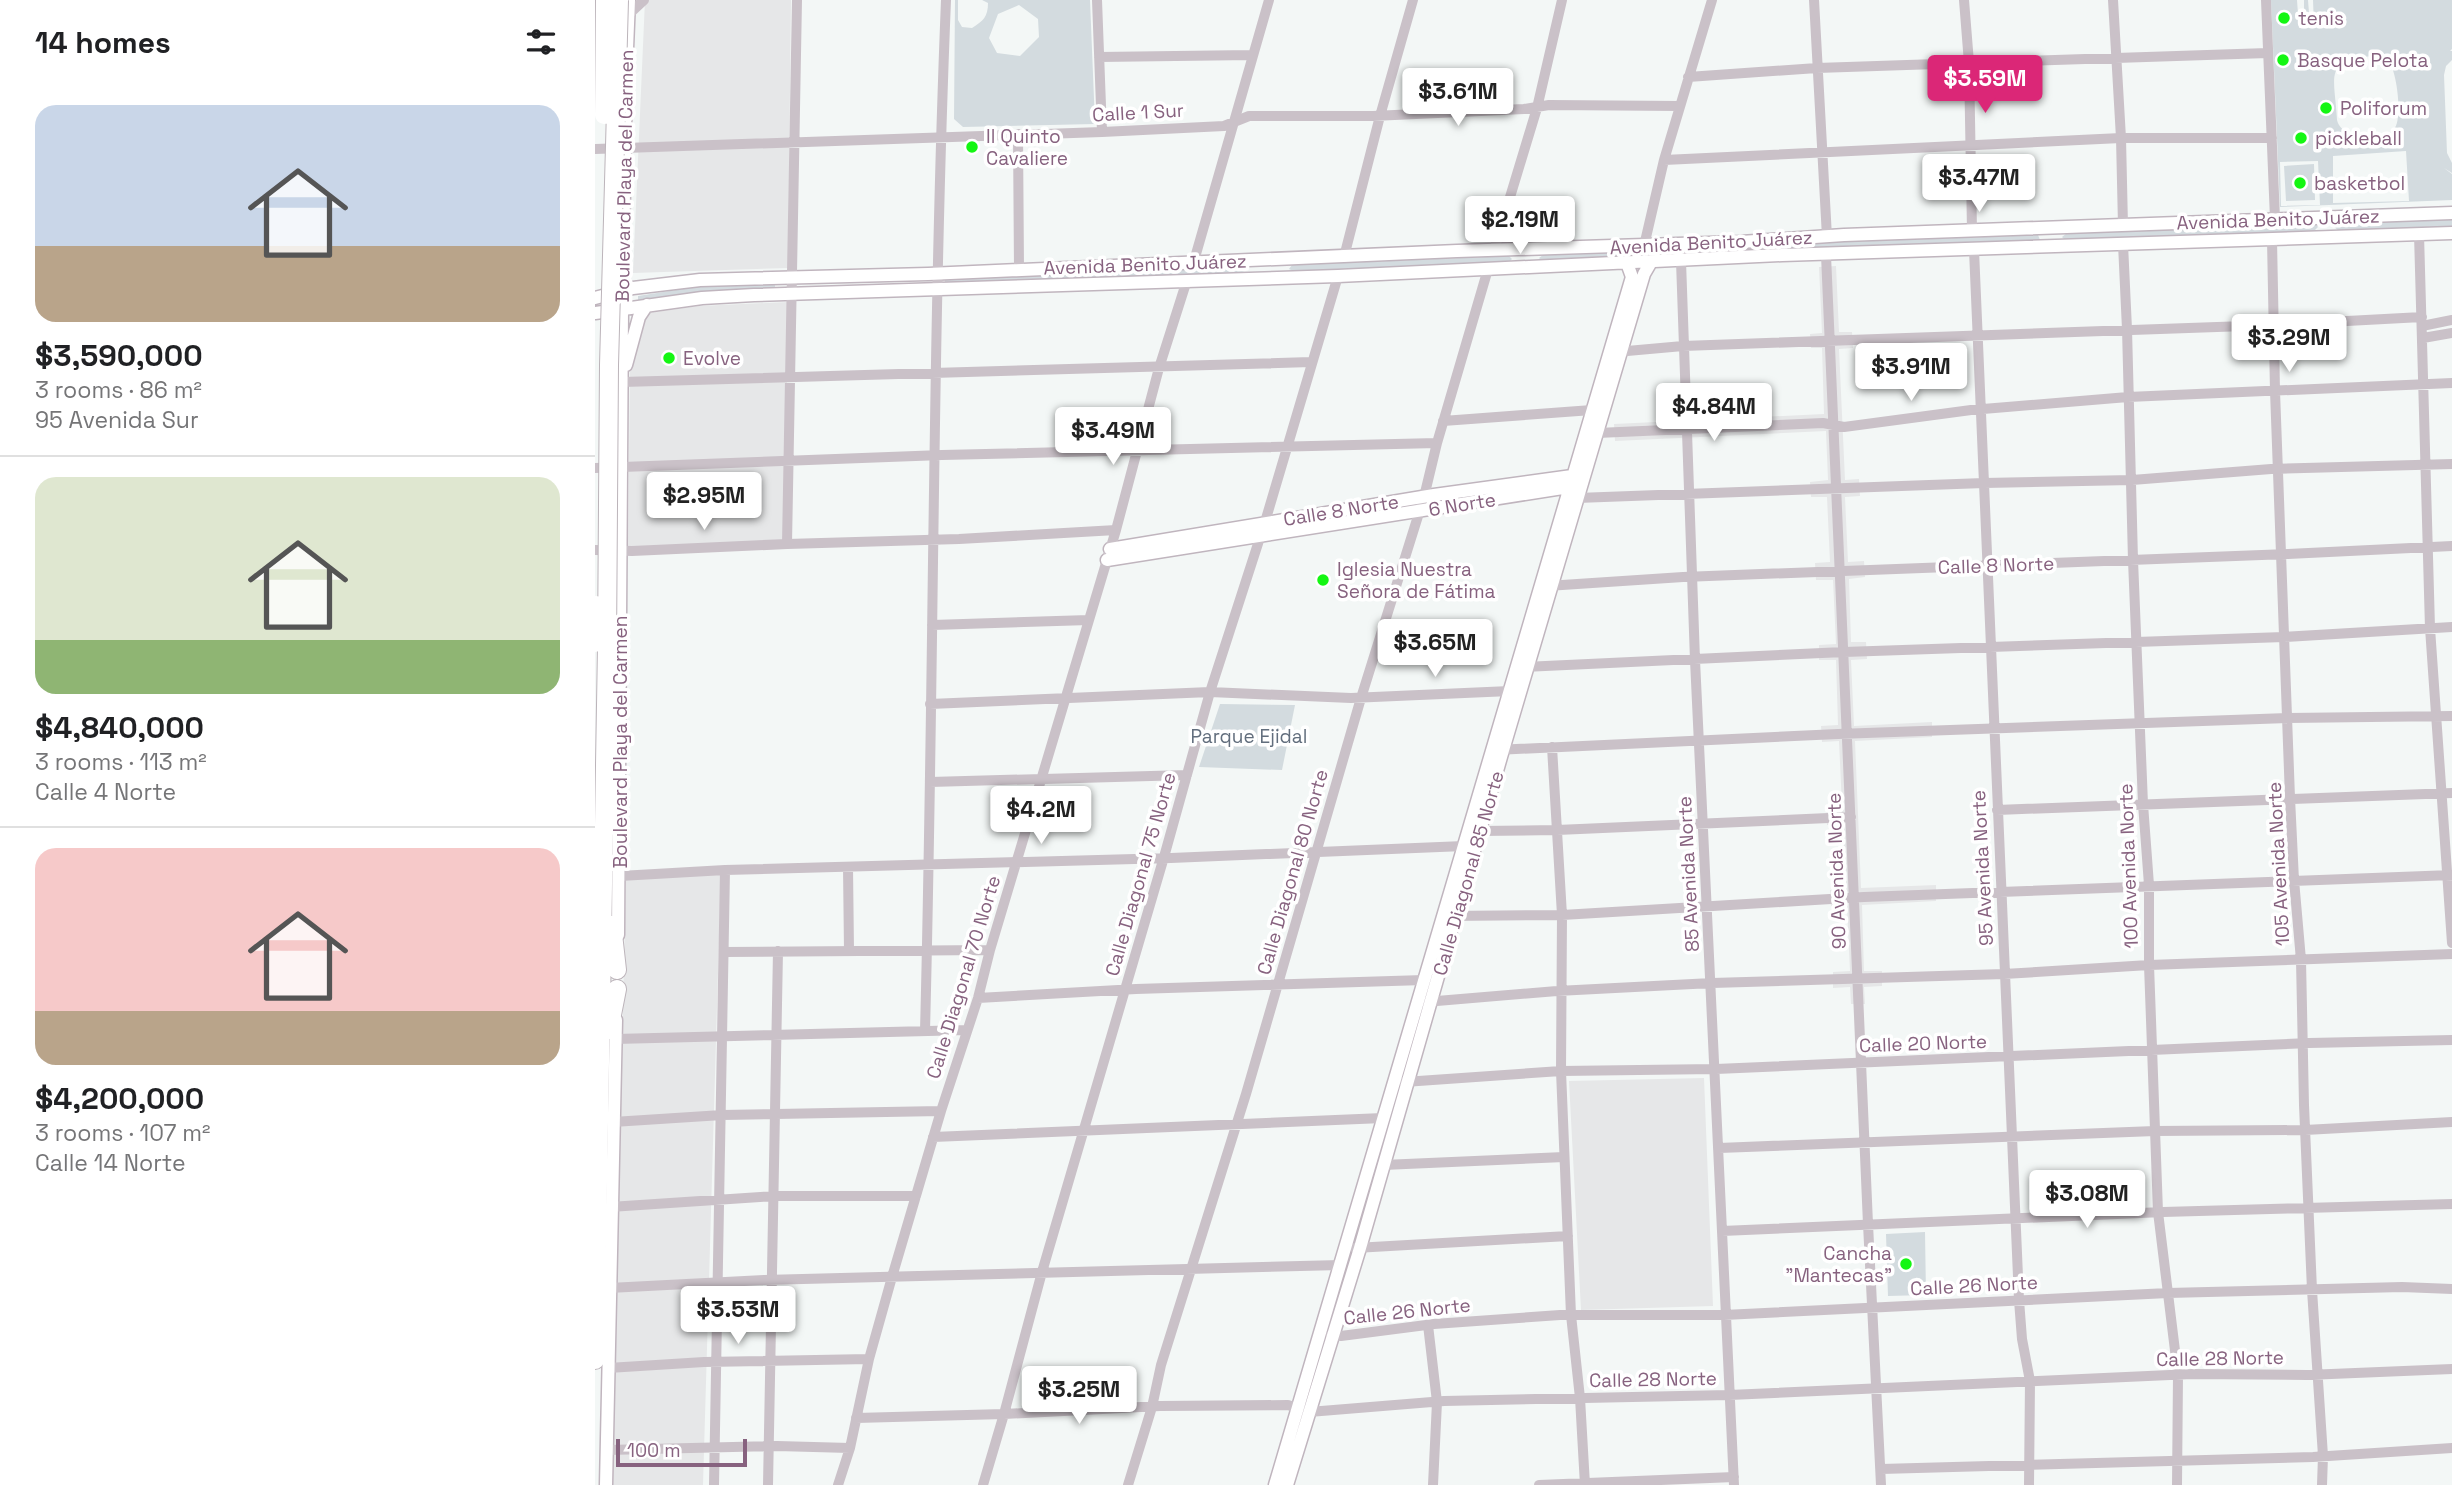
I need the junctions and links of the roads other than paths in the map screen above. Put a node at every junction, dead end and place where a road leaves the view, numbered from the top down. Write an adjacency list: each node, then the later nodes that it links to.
1 (605, 0): 153 (highway, bridge)
2 (629, 0): 16 (main road, Boulevard Playa del Carmen)
3 (644, 0): 16 (street)
4 (797, 0): 33 (street)
5 (946, 0): 30 (street)
6 (1097, 0): 19 (street)
7 (1269, 0): 18 (street)
8 (1413, 0): 26 (street)
9 (1562, 0): 25 (street)
10 (1712, 0): 23 (street)
11 (1814, 0): 22 (street)
12 (1964, 0): 21 (street)
13 (2113, 0): 20 (street)
14 (2266, 0): 17 (street)
15 (595, 7): 16 (main road)
16 (624, 7): 35 (main road, Boulevard Playa del Carmen); 153 (highway, bridge)
17 (2268, 53): 20 (street); 32 (street)
18 (1252, 55): 19 (street); 27 (street)
19 (1099, 57): 28 (street)
20 (2116, 59): 21 (street); 31 (street)
21 (1969, 63): 22 (street); 34 (street)
22 (1817, 68): 23 (street); 37 (street)
23 (1688, 77): 24 (street)
24 (1680, 106): 25 (street, Calle 1 Sur); 38 (street)
25 (1537, 108): 26 (street, Calle 1 Sur); 58 (street)
26 (1380, 116): 27 (street, Calle 1 Sur); 63 (street)
27 (1232, 121): 28 (street, Calle 1 Sur); 66 (street)
28 (1102, 132): 29 (street, Calle 1 Sur)
29 (1018, 134): 30 (street, Calle 1 Sur); 73 (street)
30 (941, 136): 33 (street, Calle 1 Sur); 75 (street)
31 (2122, 138): 32 (street); 34 (street); 42 (street)
32 (2272, 138): 41 (street)
33 (793, 142): 35 (street, Calle 1 Sur); 78 (street)
34 (1970, 146): 37 (street); 45 (street)
35 (625, 147): 36 (street, Calle 1 Sur); 81 (main road, Boulevard Playa del Carmen)
36 (595, 149)
37 (1821, 153): 38 (street); 49 (street)
38 (1664, 160): 54 (street)
39 (2452, 213): 40 (main road, Avenida Benito Juárez)
40 (2327, 218): 41 (main road, Avenida Benito Juárez); 48 (main road)
41 (2275, 219): 42 (main road, Avenida Benito Juárez)
42 (2123, 226): 43 (main road, Avenida Benito Juárez)
43 (2066, 228): 44 (main road, Avenida Benito Juárez); 55 (main road)
44 (2040, 229): 45 (main road, Avenida Benito Juárez); 56 (main road)
45 (1972, 231): 49 (main road, Avenida Benito Juárez)
46 (2452, 233): 47 (main road, Avenida Benito Juárez)
47 (2419, 234): 48 (main road, Avenida Benito Juárez); 89 (street)
48 (2327, 235): 51 (main road, Avenida Benito Juárez)
49 (1826, 237): 50 (main road, Avenida Benito Juárez)
50 (1783, 239): 52 (main road, Avenida Benito Juárez); 62 (main road)
51 (2272, 240): 53 (main road, Avenida Benito Juárez); 90 (street, 105 Avenida Norte)
52 (1741, 242): 54 (main road, Avenida Benito Juárez); 64 (main road)
53 (2123, 244): 55 (main road, Avenida Benito Juárez); 91 (street, 100 Avenida Norte)
54 (1644, 246): 57 (main road, Avenida Benito Juárez)
55 (2063, 246): 56 (main road, Avenida Benito Juárez)
56 (2039, 247): 60 (main road, Avenida Benito Juárez)
57 (1542, 249): 59 (main road, Avenida Benito Juárez); 71 (main road)
58 (1494, 250): 59 (main road, Avenida Benito Juárez); 63 (main road, Avenida Benito Juárez)
59 (1509, 250): 72 (main road)
60 (1974, 250): 61 (main road, Avenida Benito Juárez); 93 (street, 95 Avenida Norte)
61 (1826, 255): 62 (main road, Avenida Benito Juárez); 95 (street, 90 Avenida Norte)
62 (1782, 256): 64 (main road, Avenida Benito Juárez)
63 (1343, 257): 65 (main road, Avenida Benito Juárez)
64 (1739, 258): 68 (main road, Avenida Benito Juárez)
65 (1289, 259): 67 (main road, Avenida Benito Juárez); 76 (main road)
66 (1194, 261): 67 (main road, Avenida Benito Juárez); 73 (main road, Avenida Benito Juárez)
67 (1245, 261): 79 (main road)
68 (1681, 261): 69 (main road, Avenida Benito Juárez); 96 (street, 85 Avenida Norte)
69 (1651, 262): 70 (main road, Avenida Benito Juárez); 97 (main road, Calle Diagonal 85 Norte)
70 (1627, 263): 71 (main road, Avenida Benito Juárez); 97 (main road, Calle Diagonal 85 Norte)
71 (1540, 267): 72 (main road, Avenida Benito Juárez)
72 (1506, 268): 74 (main road, Avenida Benito Juárez)
73 (1019, 269): 75 (main road, Avenida Benito Juárez)
74 (1487, 269): 77 (main road, Avenida Benito Juárez); 109 (street, Calle Diagonal 80 Norte)
75 (939, 273): 78 (main road, Avenida Benito Juárez); 82 (street)
76 (1288, 276): 77 (main road, Avenida Benito Juárez); 79 (main road, Avenida Benito Juárez)
77 (1338, 276): 98 (street, Calle Diagonal 75 Norte)
78 (791, 278): 81 (main road, Avenida Benito Juárez); 83 (street)
79 (1244, 278): 80 (main road, Avenida Benito Juárez)
80 (1187, 280): 82 (main road, Avenida Benito Juárez); 99 (street, Calle Diagonal 70 Norte)
81 (622, 290): 84 (main road, Avenida Benito Juárez); 86 (main road, Boulevard Playa del Carmen)
82 (938, 290): 83 (main road, Avenida Benito Juárez); 100 (street)
83 (791, 294): 85 (main road, Avenida Benito Juárez); 101 (street)
84 (595, 298)
85 (647, 305): 86 (main road, Avenida Benito Juárez); 102 (main road)
86 (622, 310): 87 (main road, Avenida Benito Juárez); 102 (main road, Boulevard Playa del Carmen)
87 (595, 313)
88 (2452, 320): 89 (street)
89 (2422, 322): 90 (street); 94 (street)
90 (2274, 325): 91 (street); 105 (street, 105 Avenida Norte)
91 (2127, 329): 93 (street); 106 (street, 100 Avenida Norte)
92 (2452, 333): 94 (street)
93 (1978, 336): 95 (street); 108 (street, 95 Avenida Norte)
94 (2423, 338): 104 (street)
95 (1829, 341): 96 (street); 110 (street, 90 Avenida Norte)
96 (1683, 346): 97 (street); 111 (street, 85 Avenida Norte)
97 (1615, 352): 107 (main road, Calle Diagonal 85 Norte); 112 (main road, Calle Diagonal 85 Norte)
98 (1311, 362): 99 (street); 114 (street, Calle Diagonal 75 Norte)
99 (1159, 368): 100 (street); 115 (street, Calle Diagonal 70 Norte)
100 (935, 373): 101 (street); 116 (street)
101 (791, 377): 102 (street); 117 (street)
102 (622, 379): 120 (main road, Boulevard Playa del Carmen)
103 (2452, 383): 104 (street)
104 (2423, 386): 105 (street); 119 (street)
105 (2275, 391): 106 (street); 122 (street, 105 Avenida Norte)
106 (2128, 397): 108 (street); 123 (street, 100 Avenida Norte)
107 (1592, 410): 109 (street); 124 (main road, Calle Diagonal 85 Norte)
108 (1981, 410): 110 (street); 125 (street, 95 Avenida Norte)
109 (1443, 421): 113 (street, Calle Diagonal 80 Norte)
110 (1833, 426): 111 (street); 126 (street, 90 Avenida Norte)
111 (1687, 429): 112 (street); 127 (street, 85 Avenida Norte)
112 (1597, 433): 129 (main road, Calle Diagonal 85 Norte)
113 (1437, 443): 114 (street); 128 (street, Calle Diagonal 80 Norte)
114 (1288, 447): 115 (street); 131 (street, Calle Diagonal 75 Norte)
115 (1135, 451): 116 (street); 132 (street, Calle Diagonal 70 Norte)
116 (935, 456): 117 (street); 134 (street)
117 (789, 460): 120 (street); 135 (street)
118 (2452, 464): 119 (street)
119 (2427, 465): 122 (street); 137 (street)
120 (621, 467): 121 (street); 139 (main road, Boulevard Playa del Carmen)
121 (595, 468)
122 (2279, 468): 123 (street); 141 (street, 105 Avenida Norte)
123 (2131, 480): 125 (street); 142 (street, 100 Avenida Norte)
124 (1570, 481): 128 (main road, Calle 8 Norte); 130 (main road, 6 Norte); 146 (main road, Calle Diagonal 85 Norte)
125 (1984, 483): 126 (street); 143 (street, 95 Avenida Norte)
126 (1837, 488): 127 (street); 144 (street, 90 Avenida Norte)
127 (1689, 494): 129 (street); 145 (street, 85 Avenida Norte)
128 (1424, 497): 130 (street, Calle Diagonal 80 Norte); 131 (main road, Calle 8 Norte)
129 (1577, 498): 146 (main road, Calle Diagonal 85 Norte)
130 (1418, 510): 133 (main road, 6 Norte); 161 (street, Calle Diagonal 80 Norte)
131 (1265, 522): 133 (street, Calle Diagonal 75 Norte); 140 (main road, Calle 8 Norte)
132 (1116, 530): 134 (street); 140 (street, Calle Diagonal 70 Norte)
133 (1261, 535): 140 (main road, 6 Norte); 159 (street, Calle Diagonal 75 Norte)
134 (933, 540): 135 (street); 148 (street)
135 (787, 544): 139 (street)
136 (2452, 546): 137 (street, Calle 8 Norte)
137 (2428, 547): 141 (street, Calle 8 Norte); 150 (street)
138 (595, 550): 139 (street)
139 (621, 551): 192 (main road, Boulevard Playa del Carmen)
140 (1108, 554): 147 (street, Calle Diagonal 70 Norte)
141 (2282, 554): 142 (street, Calle 8 Norte); 151 (street, 105 Avenida Norte)
142 (2133, 560): 143 (street, Calle 8 Norte); 152 (street, 100 Avenida Norte)
143 (1988, 565): 144 (street, Calle 8 Norte); 154 (street, 95 Avenida Norte)
144 (1841, 570): 145 (street, Calle 8 Norte); 155 (street, 90 Avenida Norte)
145 (1692, 577): 146 (street, Calle 8 Norte); 156 (street, 85 Avenida Norte)
146 (1546, 586): 157 (main road, Calle Diagonal 85 Norte)
147 (1089, 620): 148 (street); 160 (street, Calle Diagonal 70 Norte)
148 (932, 625): 162 (street)
149 (2452, 627): 150 (street)
150 (2430, 628): 151 (street); 165 (street)
151 (2284, 637): 152 (street); 164 (street, 105 Avenida Norte)
152 (2137, 643): 154 (street); 166 (street, 100 Avenida Norte)
153 (601, 645): 186 (highway)
154 (1990, 647): 155 (street); 167 (street, 95 Avenida Norte)
155 (1844, 652): 156 (street); 168 (street, 90 Avenida Norte)
156 (1695, 660): 157 (street); 169 (street, 85 Avenida Norte)
157 (1523, 667): 158 (main road, Calle Diagonal 85 Norte); 171 (main road, Calle Diagonal 85 Norte)
158 (1510, 691): 161 (street); 171 (main road, Calle Diagonal 85 Norte)
159 (1210, 692): 160 (street); 161 (street); 172 (street, Calle Diagonal 75 Norte)
160 (1066, 697): 162 (street); 173 (street, Calle Diagonal 70 Norte)
161 (1361, 698): 184 (street, Calle Diagonal 80 Norte)
162 (930, 704): 174 (street)
163 (2452, 716): 165 (street)
164 (2288, 718): 165 (street); 166 (street); 176 (street, 105 Avenida Norte)
165 (2438, 718): 175 (street)
166 (2139, 724): 167 (street); 177 (street, 100 Avenida Norte)
167 (1993, 728): 168 (street); 178 (street, 95 Avenida Norte)
168 (1848, 734): 169 (street); 179 (street, 90 Avenida Norte)
169 (1699, 740): 170 (street); 180 (street, 85 Avenida Norte)
170 (1552, 747): 171 (street); 181 (street)
171 (1498, 750): 182 (main road, Calle Diagonal 85 Norte); 183 (main road, Calle Diagonal 85 Norte)
172 (1188, 775): 173 (street); 185 (street, Calle Diagonal 75 Norte)
173 (1042, 778): 174 (street); 187 (street, Calle Diagonal 70 Norte)
174 (930, 782): 188 (street)
175 (2447, 793): 176 (street); 191 (street)
176 (2290, 798): 177 (street); 193 (street, 105 Avenida Norte)
177 (2143, 804): 178 (street); 194 (street, 100 Avenida Norte)
178 (1997, 810): 195 (street, 95 Avenida Norte)
179 (1851, 817): 180 (street); 196 (street, 90 Avenida Norte)
180 (1703, 822): 181 (street); 197 (street, 85 Avenida Norte)
181 (1557, 830): 182 (street); 198 (street)
182 (1479, 831): 199 (main road, Calle Diagonal 85 Norte)
183 (1464, 846): 184 (street); 199 (main road, Calle Diagonal 85 Norte)
184 (1317, 851): 185 (street); 214 (street, Calle Diagonal 80 Norte)
185 (1164, 858): 187 (street); 216 (street, Calle Diagonal 75 Norte)
186 (604, 859): 209 (highway); 232 (highway)
187 (1017, 862): 188 (street); 201 (street, Calle Diagonal 70 Norte)
188 (927, 865): 189 (street); 204 (street)
189 (848, 867): 190 (street); 203 (street)
190 (726, 870): 192 (street); 205 (street)
191 (2449, 875): 193 (street); 200 (street)
192 (620, 876): 209 (main road, Boulevard Playa del Carmen)
193 (2294, 880): 194 (street); 207 (street, 105 Avenida Norte)
194 (2149, 885): 195 (street); 208 (street, 100 Avenida Norte)
195 (2001, 891): 196 (street); 210 (street, 95 Avenida Norte)
196 (1855, 897): 197 (street); 211 (street, 90 Avenida Norte)
197 (1708, 906): 198 (street); 213 (street, 85 Avenida Norte)
198 (1562, 915): 199 (street); 217 (street)
199 (1450, 916): 212 (main road, Calle Diagonal 85 Norte); 219 (main road, Calle Diagonal 85 Norte)
200 (2452, 943)
201 (990, 950): 204 (street); 218 (street, Calle Diagonal 70 Norte)
202 (778, 951): 203 (street); 205 (street); 222 (street)
203 (849, 951): 204 (street)
204 (927, 951): 221 (street)
205 (724, 952): 223 (street)
206 (2452, 954): 207 (street)
207 (2301, 960): 208 (street); 226 (street, 105 Avenida Norte)
208 (2149, 965): 210 (street); 227 (street, 100 Avenida Norte)
209 (617, 970): 215 (main road, Boulevard Playa del Carmen)
210 (2004, 974): 211 (street); 228 (street, 95 Avenida Norte)
211 (1858, 979): 213 (street); 229 (street, 90 Avenida Norte)
212 (1425, 980): 214 (street); 219 (main road, Calle Diagonal 85 Norte)
213 (1712, 983): 217 (street); 230 (street, 85 Avenida Norte)
214 (1278, 985): 216 (street); 240 (street, Calle Diagonal 80 Norte)
215 (617, 989): 224 (main road, Boulevard Playa del Carmen); 232 (highway)
216 (1124, 990): 218 (street); 241 (street, Calle Diagonal 75 Norte)
217 (1562, 991): 219 (street); 231 (street)
218 (978, 998): 220 (street, Calle Diagonal 70 Norte)
219 (1425, 1002): 233 (main road, Calle Diagonal 85 Norte)
220 (967, 1030): 221 (street); 234 (street, Calle Diagonal 70 Norte)
221 (925, 1031): 222 (street)
222 (776, 1034): 223 (street); 235 (street)
223 (723, 1036): 224 (street); 236 (street)
224 (615, 1039): 238 (main road, Boulevard Playa del Carmen)
225 (2452, 1040): 226 (street, Calle 20 Norte)
226 (2302, 1044): 227 (street, Calle 20 Norte); 242 (street, 105 Avenida Norte)
227 (2152, 1051): 228 (street, Calle 20 Norte); 243 (street, 100 Avenida Norte)
228 (2008, 1057): 229 (street, Calle 20 Norte); 244 (street, 95 Avenida Norte)
229 (1861, 1063): 230 (street, Calle 20 Norte); 246 (street, 90 Avenida Norte)
230 (1716, 1069): 231 (street, Calle 20 Norte); 247 (street, 85 Avenida Norte)
231 (1561, 1071): 233 (street, Calle 20 Norte); 248 (street)
232 (600, 1074): 282 (highway)
233 (1401, 1082): 237 (main road, Calle Diagonal 85 Norte); 249 (main road, Calle Diagonal 85 Norte)
234 (941, 1111): 235 (street); 245 (street, Calle Diagonal 70 Norte)
235 (775, 1114): 236 (street); 250 (street)
236 (722, 1115): 238 (street); 252 (street)
237 (1383, 1118): 240 (street); 261 (main road, Calle Diagonal 85 Norte)
238 (613, 1122): 254 (main road, Boulevard Playa del Carmen)
239 (2452, 1122): 242 (street)
240 (1236, 1124): 241 (street); 264 (street, Calle Diagonal 80 Norte)
241 (1083, 1130): 245 (street); 265 (street, Calle Diagonal 75 Norte)
242 (2305, 1130): 243 (street); 255 (street, 105 Avenida Norte)
243 (2155, 1131): 244 (street); 256 (street, 100 Avenida Norte)
244 (2013, 1136): 246 (street); 257 (street, 95 Avenida Norte)
245 (933, 1137): 251 (street, Calle Diagonal 70 Norte)
246 (1865, 1143): 247 (street); 258 (street, 90 Avenida Norte)
247 (1719, 1147): 259 (street, 85 Avenida Norte)
248 (1565, 1157): 249 (street); 260 (street)
249 (1383, 1165): 262 (main road, Calle Diagonal 85 Norte)
250 (774, 1196): 251 (street); 252 (street); 267 (street)
251 (916, 1196): 266 (street, Calle Diagonal 70 Norte)
252 (719, 1200): 254 (street); 268 (street)
253 (2452, 1204): 255 (street)
254 (610, 1207): 269 (main road, Boulevard Playa del Carmen)
255 (2308, 1208): 256 (street); 271 (street, 105 Avenida Norte)
256 (2158, 1212): 257 (street); 272 (street, 100 Avenida Norte)
257 (2016, 1218): 258 (street); 273 (street, 95 Avenida Norte)
258 (1868, 1224): 259 (street); 274 (street, 90 Avenida Norte)
259 (1722, 1231): 276 (street, 85 Avenida Norte)
260 (1568, 1236): 262 (street); 275 (street)
261 (1346, 1248): 262 (street); 263 (main road, Calle Diagonal 85 Norte)
262 (1360, 1248): 278 (main road, Calle Diagonal 85 Norte)
263 (1341, 1265): 264 (street); 292 (main road, Calle Diagonal 85 Norte)
264 (1192, 1268): 265 (street); 291 (street, Calle Diagonal 80 Norte)
265 (1042, 1272): 266 (street); 293 (street, Calle Diagonal 75 Norte)
266 (892, 1277): 267 (street); 279 (street, Calle Diagonal 70 Norte)
267 (772, 1280): 268 (street); 280 (street)
268 (719, 1282): 269 (street); 281 (street)
269 (609, 1288): 282 (main road, Boulevard Playa del Carmen)
270 (2452, 1289): 271 (street, Calle 26 Norte)
271 (2312, 1290): 272 (street, Calle 26 Norte); 284 (street, 105 Avenida Norte)
272 (2168, 1293): 273 (street, Calle 26 Norte); 285 (street, 100 Avenida Norte)
273 (2019, 1300): 274 (street, Calle 26 Norte); 286 (street, 95 Avenida Norte)
274 (1872, 1308): 276 (street, Calle 26 Norte); 287 (street, 90 Avenida Norte)
275 (1571, 1315): 276 (street, Calle 26 Norte); 277 (street, Calle 26 Norte); 289 (street)
276 (1724, 1315): 288 (street, 85 Avenida Norte)
277 (1428, 1325): 278 (street, Calle 26 Norte); 290 (street)
278 (1331, 1335): 292 (main road, Calle Diagonal 85 Norte)
279 (869, 1359): 280 (street); 294 (street, Calle Diagonal 70 Norte)
280 (770, 1361): 281 (street); 295 (street)
281 (718, 1362): 282 (street); 296 (street)
282 (601, 1364): 299 (main road, Boulevard Playa del Carmen)
283 (2452, 1369): 284 (street, Calle 28 Norte)
284 (2319, 1373): 285 (street, Calle 28 Norte); 300 (street, 105 Avenida Norte)
285 (2178, 1375): 286 (street, Calle 28 Norte); 301 (street, 100 Avenida Norte)
286 (2030, 1381): 287 (street, Calle 28 Norte); 302 (street, 95 Avenida Norte)
287 (1876, 1389): 288 (street, Calle 28 Norte); 303 (street, 90 Avenida Norte)
288 (1729, 1395): 289 (street, Calle 28 Norte); 304 (street, 85 Avenida Norte)
289 (1580, 1398): 290 (street, Calle 28 Norte); 305 (street)
290 (1437, 1402): 292 (street, Calle 28 Norte); 314 (street)
291 (1152, 1406): 292 (street, Calle 28 Norte); 293 (street, Calle 28 Norte); 311 (street, Calle Diagonal 80 Norte)
292 (1304, 1409): 312 (main road, Calle Diagonal 85 Norte); 313 (main road, Calle Diagonal 85 Norte)
293 (1005, 1414): 294 (street, Calle 28 Norte); 310 (street, Calle Diagonal 75 Norte)
294 (856, 1418): 297 (street, Calle Diagonal 70 Norte)
295 (769, 1446): 296 (street); 297 (street); 308 (street)
296 (716, 1447): 299 (street); 307 (street)
297 (850, 1448): 309 (street, Calle Diagonal 70 Norte)
298 (2452, 1448): 300 (street)
299 (607, 1450): 306 (main road, Boulevard Playa del Carmen)
300 (2323, 1456): 301 (street); 319 (street, 105 Avenida Norte)
301 (2175, 1460): 302 (street); 318 (street, 100 Avenida Norte)
302 (2028, 1465): 303 (street); 317 (street, 95 Avenida Norte)
303 (1881, 1469): 316 (street, 90 Avenida Norte)
304 (1734, 1481): 305 (street)
305 (1585, 1484): 315 (street)
306 (605, 1485)
307 (715, 1485)
308 (768, 1485)
309 (838, 1485)
310 (983, 1485)
311 (1128, 1485)
312 (1275, 1485)
313 (1287, 1485)
314 (1433, 1485)
315 (1539, 1485)
316 (1881, 1485)
317 (2029, 1485)
318 (2177, 1485)
319 (2322, 1485)

